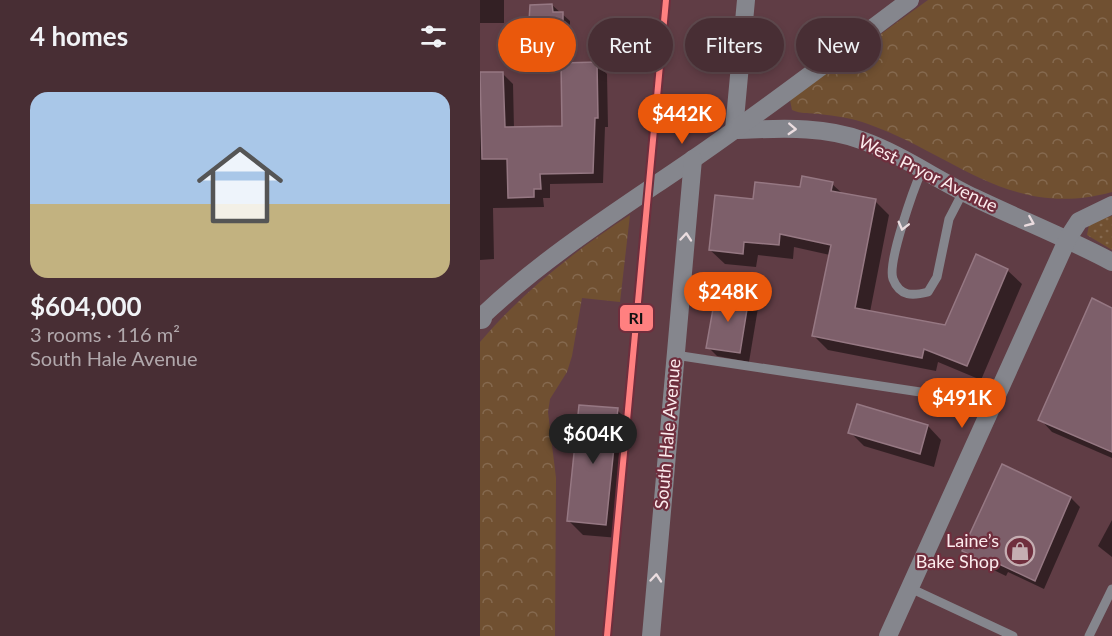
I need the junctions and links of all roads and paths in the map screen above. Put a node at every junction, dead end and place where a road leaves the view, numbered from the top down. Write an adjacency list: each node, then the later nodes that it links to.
1 (746, 0): 3 (street)
2 (910, 0): 3 (street)
3 (734, 130): 4 (street); 5 (street, West Pryor Avenue, one-way to 5)
4 (693, 159): 10 (street); 11 (street, South Hale Avenue, one-way to 4)
5 (922, 170): 6 (street, West Pryor Avenue); 6 (lane, one-way to 6)
6 (963, 192): 8 (street, West Pryor Avenue, one-way to 8)
7 (1112, 205): 8 (street)
8 (1068, 238): 9 (street, West Pryor Avenue); 12 (street)
9 (1112, 262)
10 (480, 318)
11 (675, 355): 12 (lane); 15 (street, South Hale Avenue, one-way to 11)
12 (993, 403): 13 (street)
13 (910, 588): 16 (street); 17 (lane)
14 (1112, 589): 18 (lane)
15 (651, 636)
16 (888, 636)
17 (1013, 636)
18 (1089, 636)

